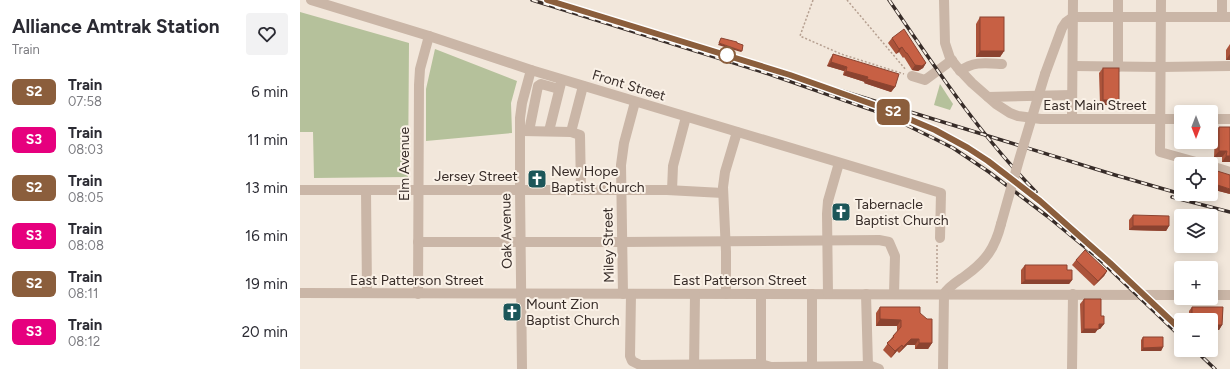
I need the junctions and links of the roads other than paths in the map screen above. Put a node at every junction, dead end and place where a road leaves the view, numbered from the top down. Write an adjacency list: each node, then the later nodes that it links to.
1 (311, 0): 11 (street, Front Street)
2 (944, 0): 12 (street)
3 (1073, 0): 7 (street)
4 (1118, 0): 8 (street)
5 (1161, 0): 9 (street)
6 (1222, 0): 10 (street)
7 (1073, 17): 8 (street); 14 (street); 66 (street, bridge)
8 (1118, 17): 9 (street); 16 (street)
9 (1161, 17): 10 (street); 17 (street)
10 (1226, 17)
11 (429, 36): 18 (street, Front Street); 46 (street, Elm Avenue)
12 (952, 60): 19 (street); 20 (street)
13 (1002, 64): 19 (street)
14 (1073, 66): 16 (street); 23 (street)
15 (1230, 66): 17 (street)
16 (1118, 67): 17 (street)
17 (1161, 67): 28 (street)
18 (531, 70): 21 (street, Front Street); 32 (street, Oak Avenue)
19 (960, 71): 24 (street)
20 (912, 76)
21 (561, 84): 22 (street, Front Street); 32 (street); 33 (street)
22 (583, 86): 25 (street, Front Street); 34 (street)
23 (1072, 95): 24 (street); 27 (street)
24 (988, 97): 27 (street, East Main Street)
25 (635, 102): 26 (street, Front Street); 44 (street, Miley Street)
26 (686, 117): 35 (street, Front Street); 45 (street)
27 (1072, 118): 28 (street, East Main Street)
28 (1161, 118): 29 (street, East Main Street); 36 (street)
29 (1174, 118)
30 (1218, 118): 31 (street)
31 (1230, 119)
32 (524, 131): 33 (street); 42 (street, Oak Avenue)
33 (549, 131): 34 (street)
34 (571, 132): 43 (street)
35 (737, 132): 37 (street, Front Street); 47 (street)
36 (1178, 157)
37 (839, 163): 48 (street, Front Street); 50 (street)
38 (1218, 168): 39 (street)
39 (1230, 172)
40 (300, 190): 41 (street, Jersey Street)
41 (366, 190): 46 (street, Jersey Street); 55 (street)
42 (520, 190): 43 (street, Jersey Street); 46 (street, Jersey Street); 52 (street, Oak Avenue)
43 (581, 190): 44 (street, Jersey Street)
44 (621, 190): 45 (street, Jersey Street); 53 (street, Miley Street)
45 (672, 190): 47 (street, Jersey Street)
46 (418, 191): 51 (street, Elm Avenue)
47 (723, 193): 49 (street)
48 (940, 238)
49 (725, 241): 50 (street); 53 (street); 60 (street)
50 (828, 241): 63 (street); 65 (street)
51 (418, 242): 52 (street); 56 (street, Elm Avenue)
52 (520, 242): 53 (street); 57 (street, Oak Avenue)
53 (622, 242): 58 (street, Miley Street)
54 (300, 293): 55 (street, East Patterson Street)
55 (367, 293): 56 (street, East Patterson Street)
56 (418, 294): 57 (street, East Patterson Street)
57 (521, 294): 58 (street, East Patterson Street); 76 (street, Oak Avenue)
58 (628, 294): 59 (street, East Patterson Street); 71 (street, Miley Street)
59 (695, 294): 60 (street, East Patterson Street); 72 (street)
60 (726, 294): 61 (street, East Patterson Street)
61 (761, 294): 62 (street, East Patterson Street); 73 (street)
62 (812, 294): 63 (street, East Patterson Street); 74 (street)
63 (828, 294): 64 (street, East Patterson Street)
64 (866, 294): 65 (street, East Patterson Street); 75 (street)
65 (894, 294): 66 (street, East Patterson Street)
66 (944, 294): 67 (street, East Patterson Street); 77 (street)
67 (1073, 294): 68 (street, East Patterson Street); 78 (street)
68 (1174, 295)
69 (1218, 295): 70 (street)
70 (1230, 295)
71 (655, 367): 72 (street, Miley Street)
72 (694, 367): 73 (street, Miley Street)
73 (761, 367): 74 (street, Miley Street)
74 (812, 367): 75 (street, Miley Street)
75 (874, 368)
76 (522, 369)
77 (944, 369)
78 (1072, 369)

